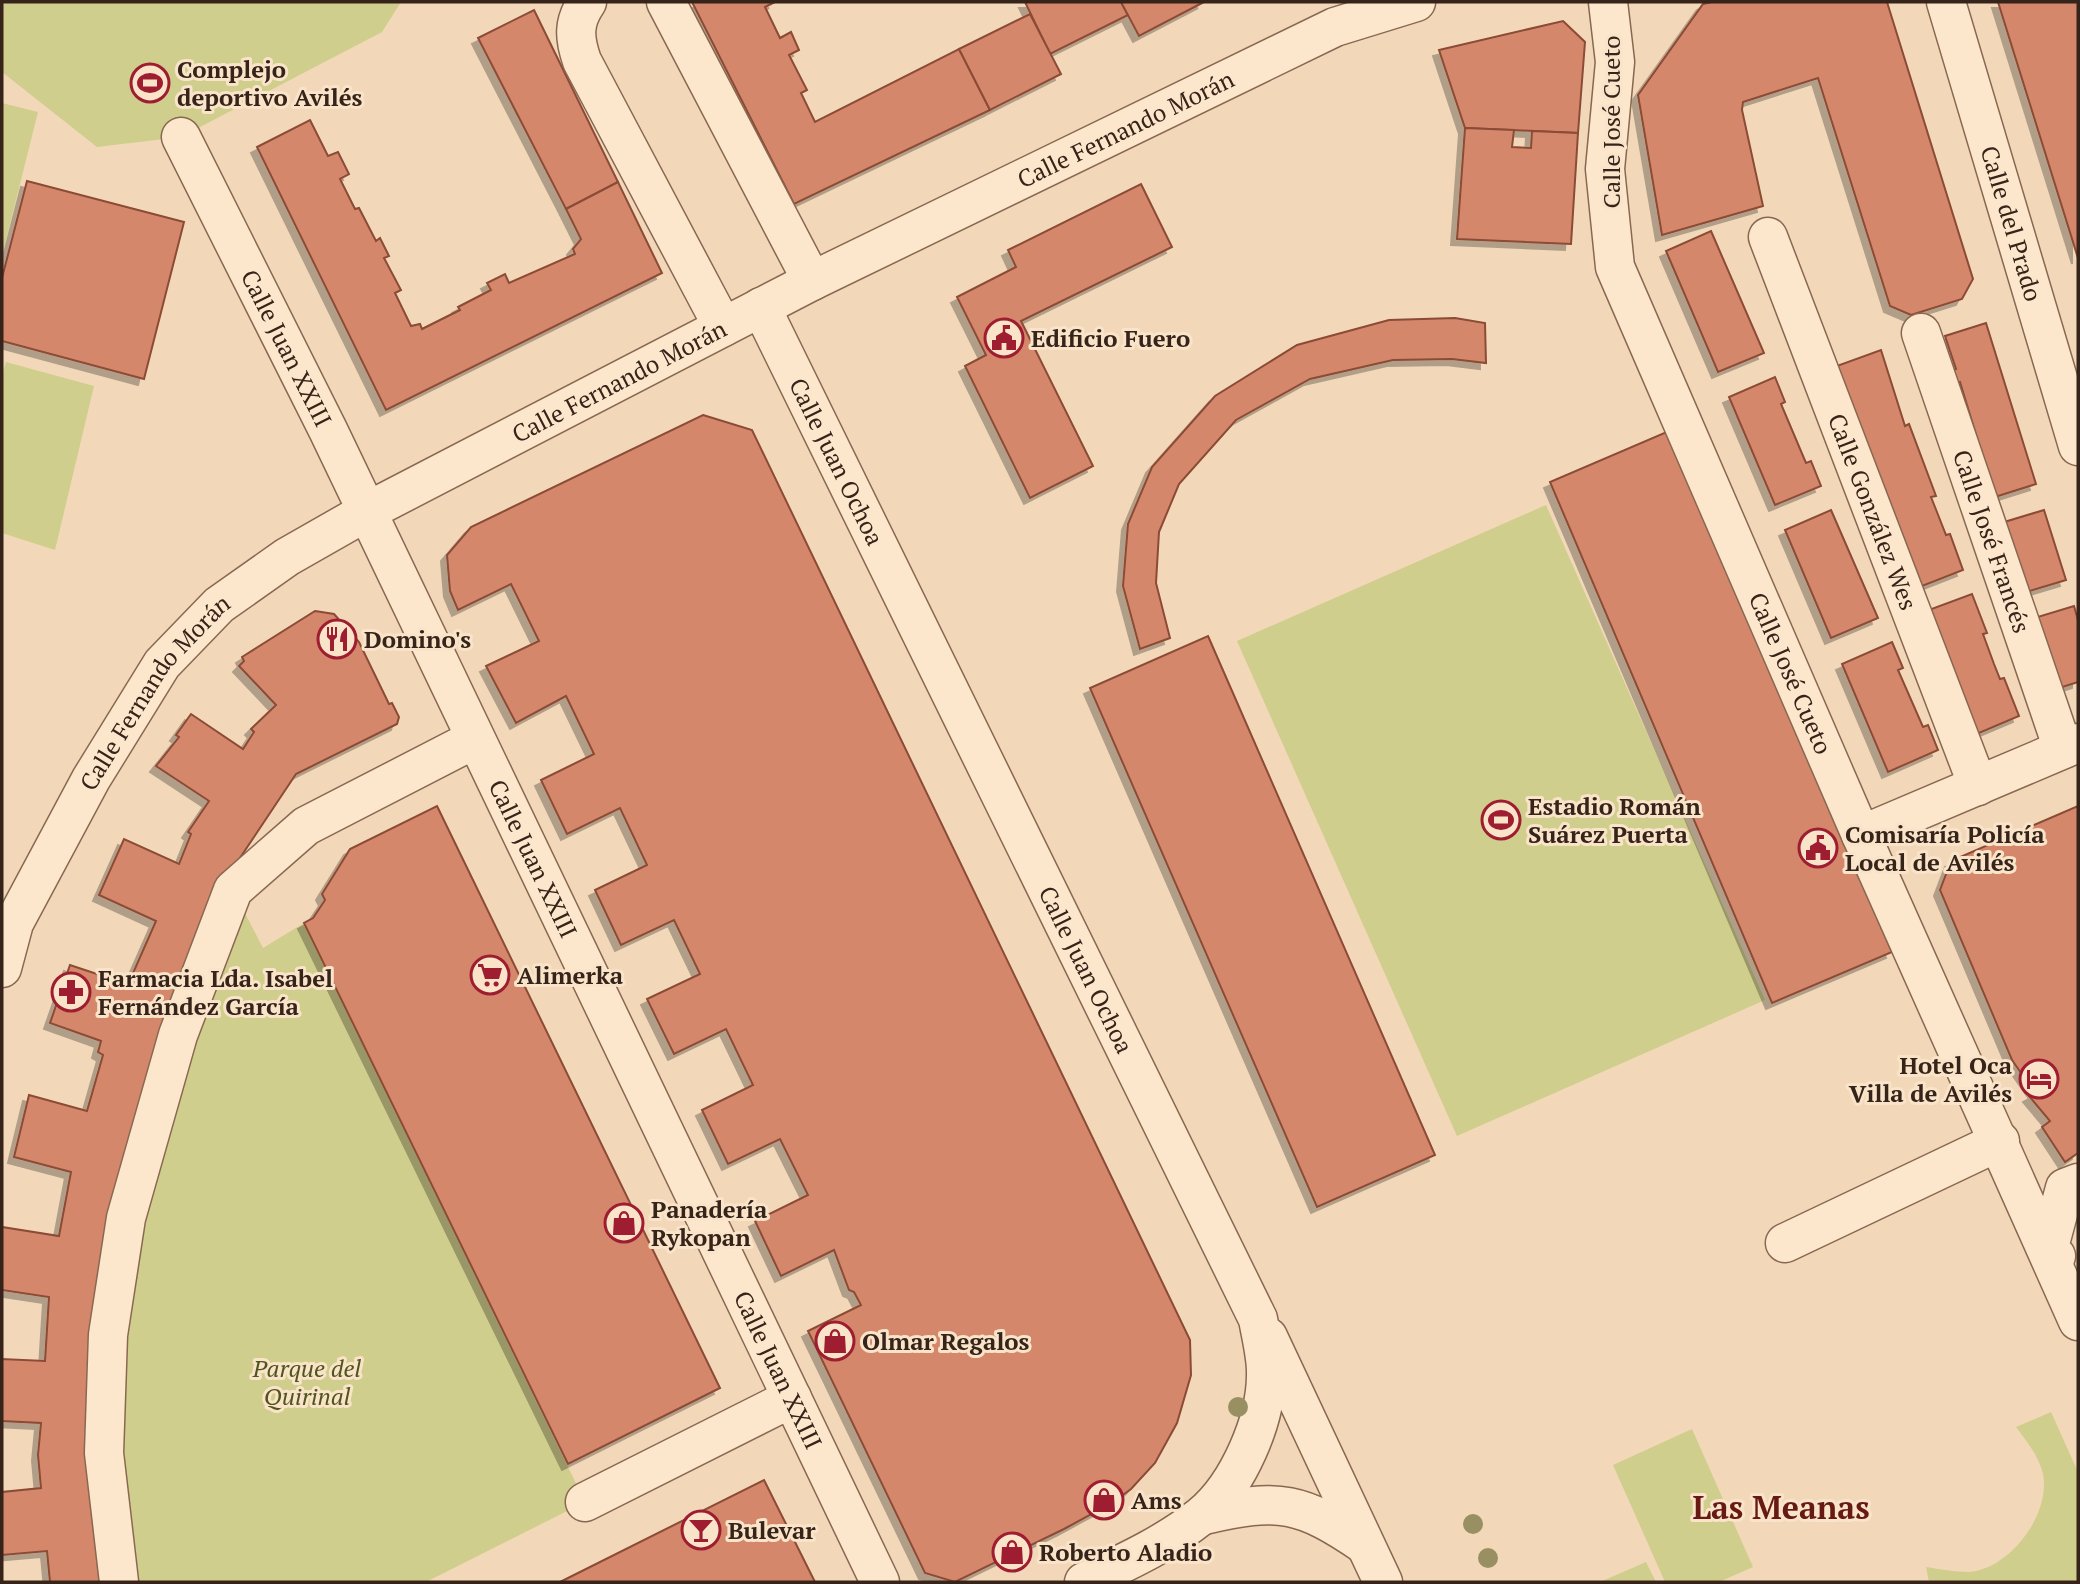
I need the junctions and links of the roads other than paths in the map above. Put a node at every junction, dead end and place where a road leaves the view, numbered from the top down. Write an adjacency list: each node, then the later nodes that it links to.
1 (587, 2): 10 (street)
2 (666, 2): 8 (street)
3 (1416, 2): 8 (street, Calle Fernando Morán)
4 (1608, 2): 17 (street, Calle José Cueto)
5 (1946, 2): 12 (street, Calle del Prado)
6 (181, 138): 13 (street, Calle Juan XXIII)
7 (1768, 237): 16 (street, Calle González Wes)
8 (812, 281): 9 (street, Calle Fernando Morán)
9 (761, 307): 10 (street, Calle Fernando Morán); 24 (street, Calle Juan Ochoa)
10 (723, 327): 13 (street, Calle Fernando Morán)
11 (1921, 333): 15 (street, Calle José Francés)
12 (2078, 446)
13 (366, 512): 14 (street, Calle Juan XXIII); 18 (street, Calle Fernando Morán)
14 (475, 739): 26 (street, Calle Juan XXIII); 30 (street)
15 (2071, 746): 16 (street)
16 (1978, 786): 17 (street)
17 (1861, 835): 20 (street, Calle José Cueto)
18 (8, 921): 19 (street, Calle Fernando Morán)
19 (2, 968)
20 (2000, 1141): 22 (street); 23 (street, Calle José Cueto)
21 (2078, 1183): 23 (street)
22 (1785, 1243)
23 (2063, 1259): 25 (street, Calle José Cueto)
24 (1258, 1319): 28 (street, Calle Juan Ochoa); 29 (street)
25 (2078, 1321)
26 (792, 1398): 27 (street); 31 (street, Calle Juan XXIII)
27 (585, 1502)
28 (1204, 1514): 29 (street); 32 (street, Calle Juan Ochoa)
29 (1365, 1545): 33 (street)
30 (119, 1582)
31 (880, 1582)
32 (1084, 1582)
33 (1383, 1582)

